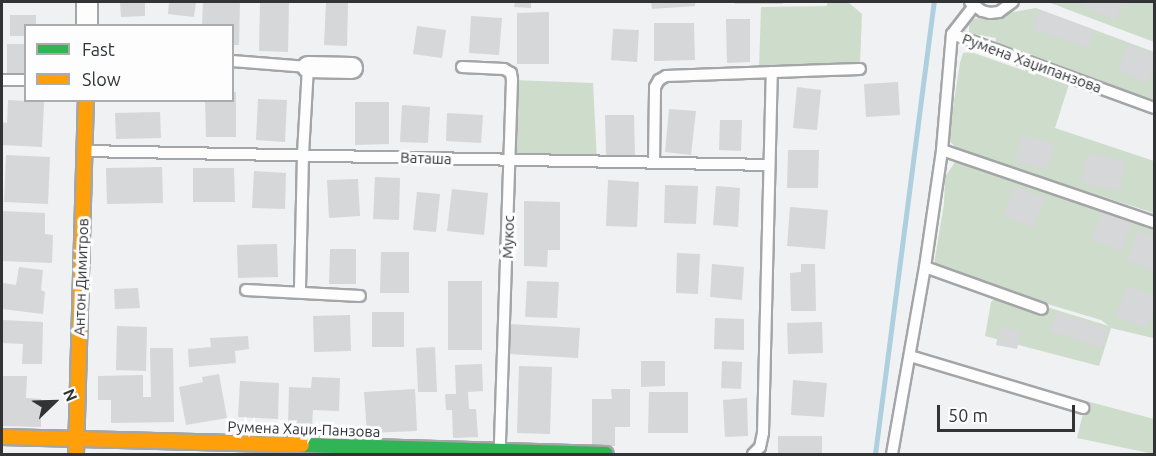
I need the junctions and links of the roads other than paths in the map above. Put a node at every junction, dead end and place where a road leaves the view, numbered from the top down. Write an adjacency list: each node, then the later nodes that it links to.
1 (87, 2): 4 (street)
2 (1013, 2): 3 (lane)
3 (972, 4): 5 (lane)
4 (87, 24)
5 (952, 34): 15 (lane, Румена Хаџипанзова); 16 (lane, Румена Хаџипанзова)
6 (234, 61): 7 (lane)
7 (308, 67): 9 (street); 18 (lane)
8 (462, 67): 19 (lane, Мукос)
9 (352, 68)
10 (860, 69): 11 (lane)
11 (772, 72): 20 (lane); 21 (lane)
12 (2, 80): 13 (lane)
13 (24, 80)
14 (86, 102): 17 (street, Антон Димитров)
15 (1155, 108)
16 (942, 150): 22 (lane); 23 (lane, Румена Хаџипанзова)
17 (84, 152): 18 (lane, Ваташа); 31 (street, Антон Димитров)
18 (303, 154): 19 (lane, Ваташа); 25 (lane)
19 (510, 160): 20 (lane, Ваташа); 33 (lane, Мукос)
20 (654, 163): 21 (lane, Ваташа)
21 (768, 165): 36 (lane)
22 (1155, 222)
23 (926, 267): 27 (lane); 28 (lane, Румена Хаџипанзова)
24 (246, 290): 25 (lane)
25 (300, 292): 26 (lane)
26 (360, 296)
27 (1042, 309)
28 (910, 356): 29 (lane); 37 (lane, Румена Хаџипанзова)
29 (1083, 408)
30 (2, 437): 31 (street, Румена Хаџи-Панзова)
31 (76, 438): 32 (street, Румена Хаџи-Панзова); 34 (street, Антон Димитров)
32 (350, 451): 33 (street, Румена Хаџи-Панзова)
33 (500, 451): 35 (street, Румена Хаџи-Панзова)
34 (76, 454)
35 (606, 454)
36 (753, 454)
37 (892, 454)

